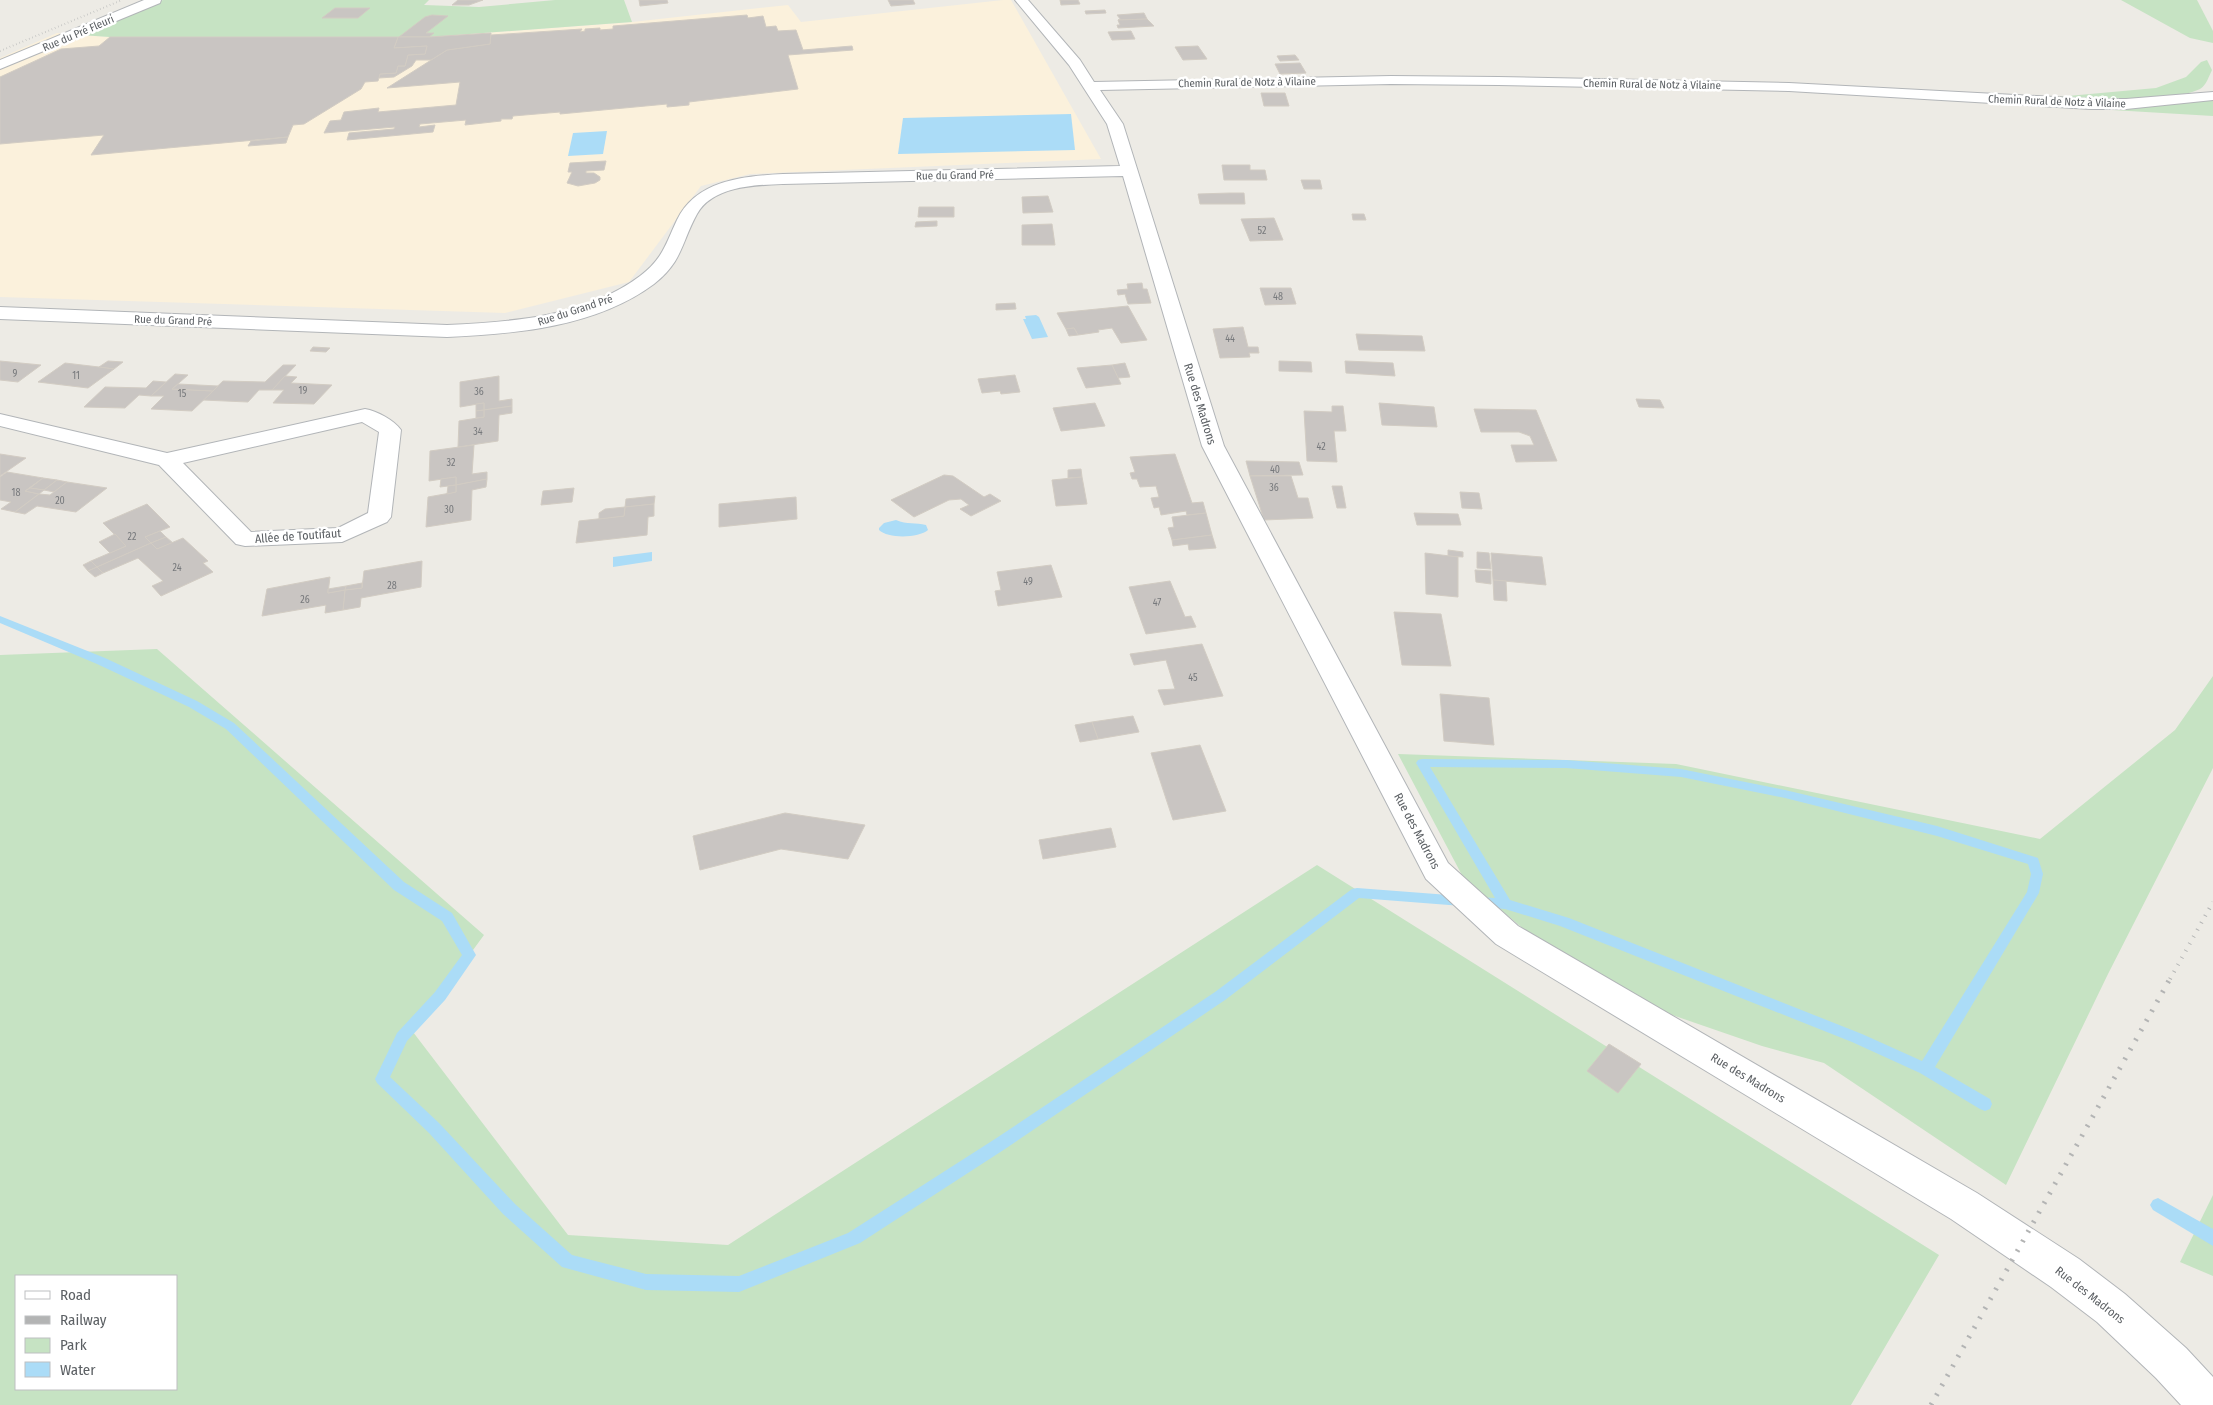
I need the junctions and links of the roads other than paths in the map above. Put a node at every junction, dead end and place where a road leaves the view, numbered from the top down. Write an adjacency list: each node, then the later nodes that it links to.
1 (155, 0): 3 (street, Rue du Pré Fleuri)
2 (1021, 0): 4 (street, Rue des Madrons)
3 (0, 66)
4 (1090, 86): 5 (street, Chemin Rural de Notz à Vilaine); 6 (street, Rue des Madrons)
5 (2213, 96)
6 (1128, 171): 7 (street, Rue du Grand Pré); 10 (street, Rue des Madrons)
7 (0, 312)
8 (0, 420): 9 (street, Allée de Toutifaut)
9 (167, 460): 9 (street, Allée de Toutifaut)
10 (2210, 1405)

